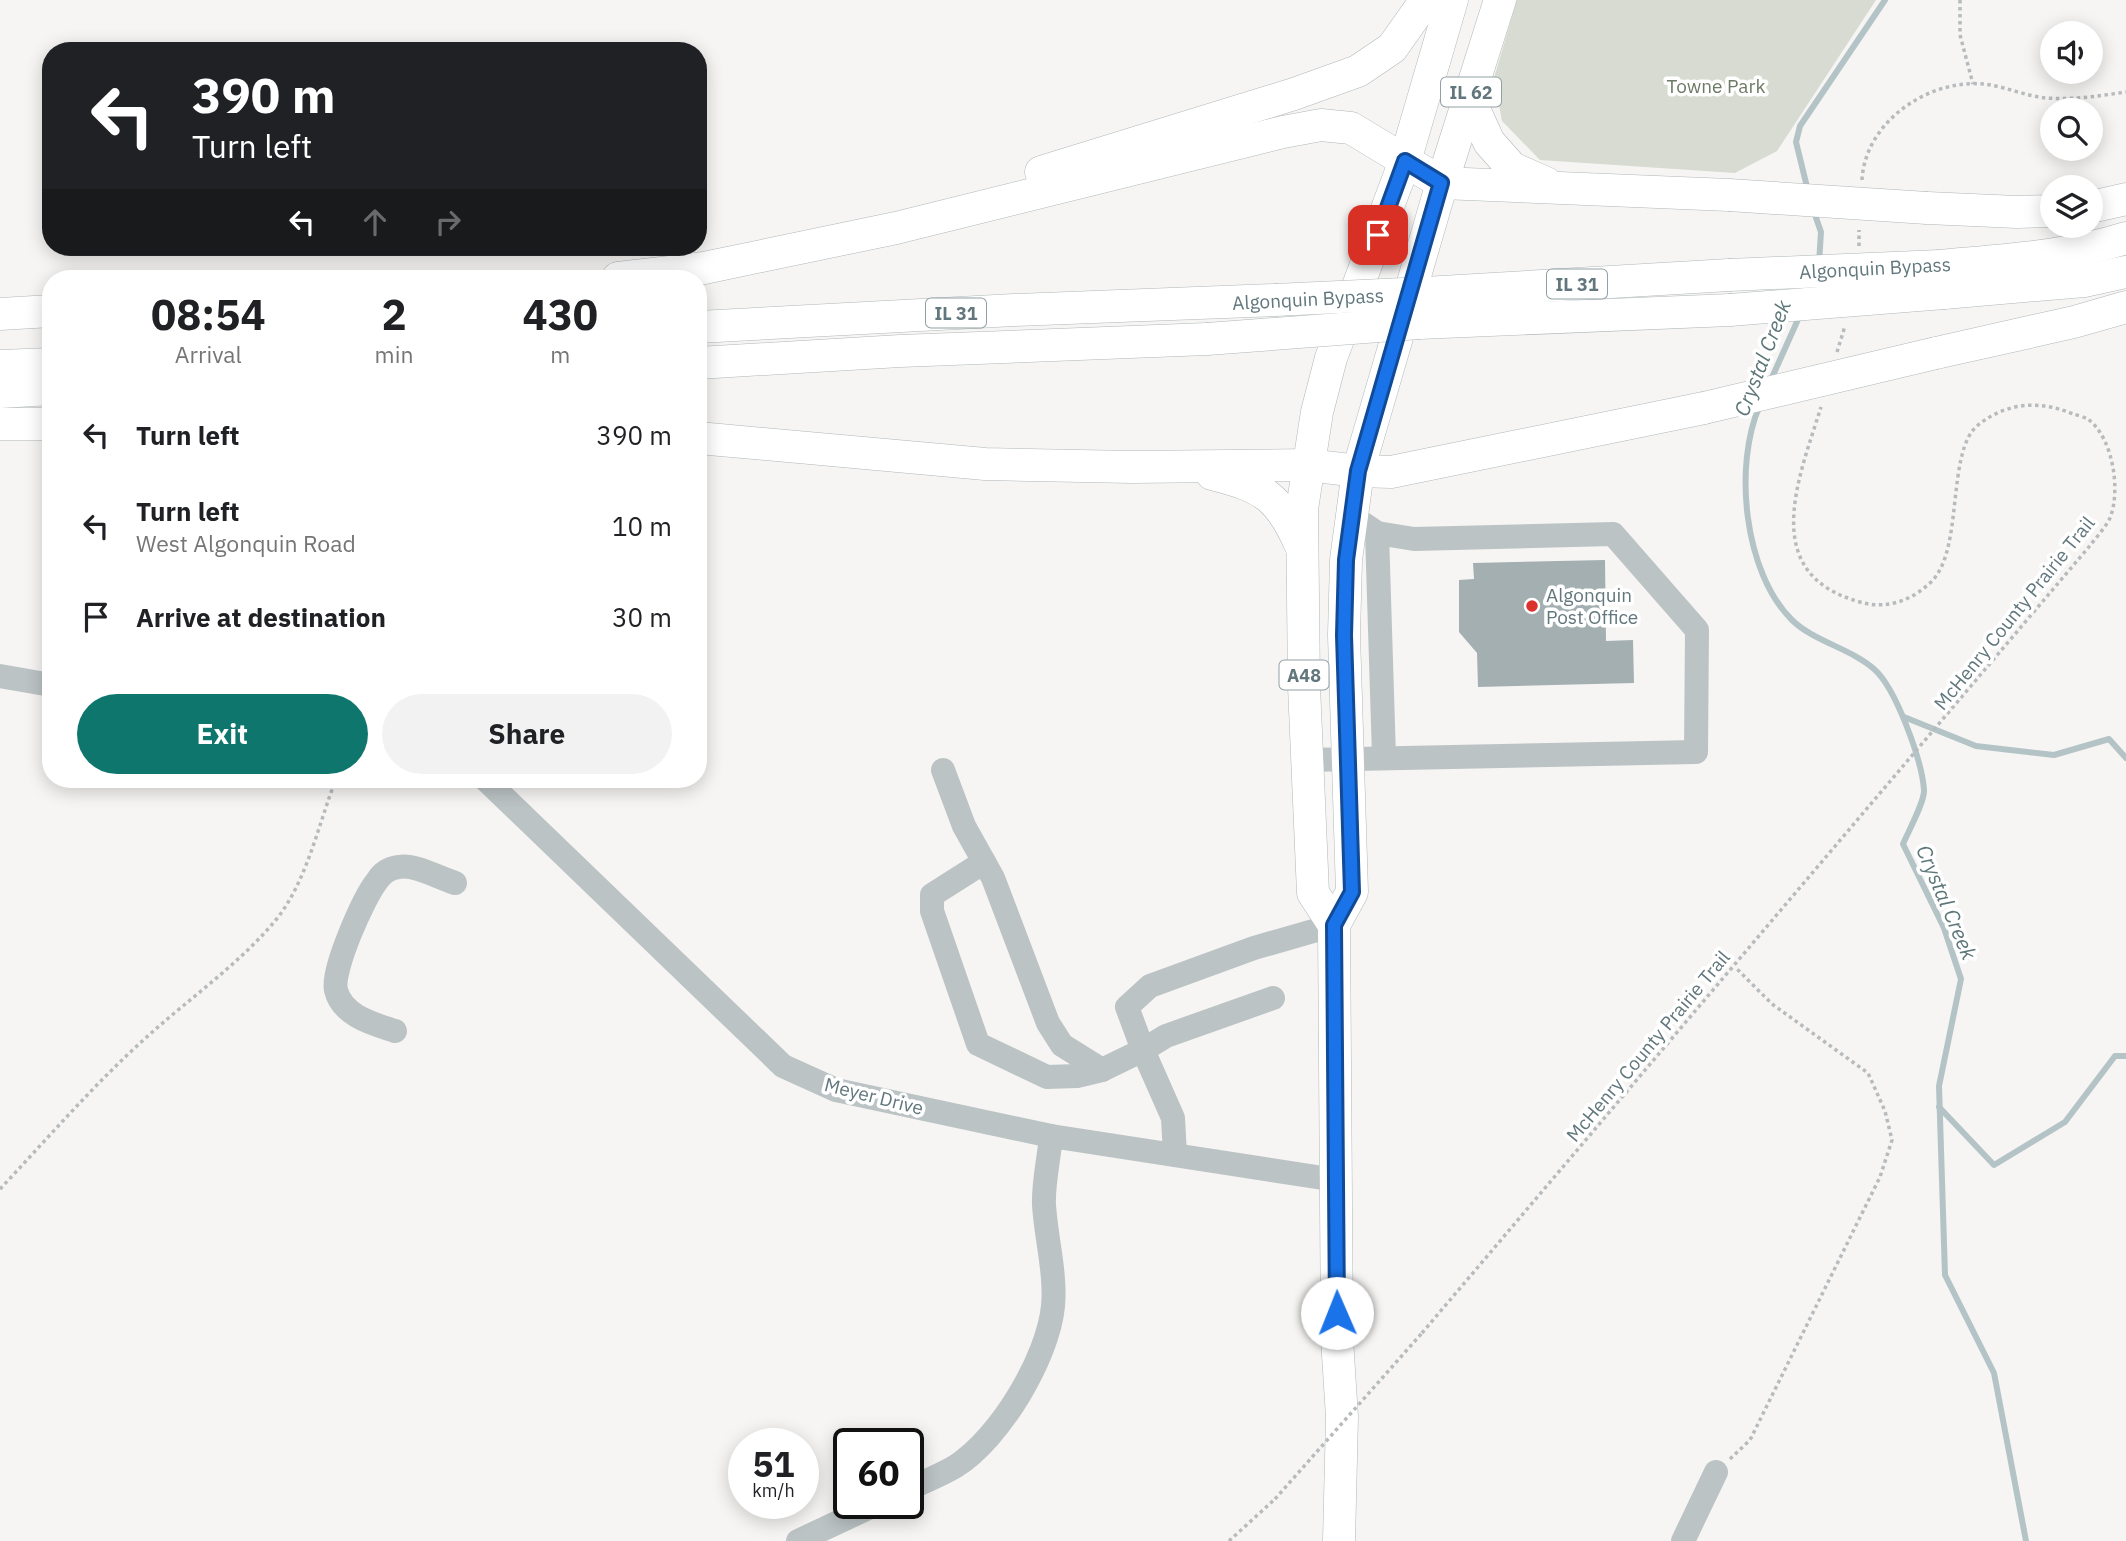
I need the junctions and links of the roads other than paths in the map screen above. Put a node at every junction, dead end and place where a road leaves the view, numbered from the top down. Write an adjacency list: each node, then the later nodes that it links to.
1 (1426, 0): 12 (main road)
2 (1452, 0): 5 (main road, IL 62)
3 (1500, 0): 4 (main road, IL 62)
4 (1469, 98): 6 (main road, IL 62); 7 (main road)
5 (1405, 161): 6 (main road); 12 (main road); 29 (main road, IL 62)
6 (1441, 183): 7 (main road); 31 (main road, IL 62)
7 (1556, 188): 10 (main road, bridge)
8 (2126, 199): 9 (main road)
9 (2103, 204)
10 (2040, 211)
11 (2126, 238): 15 (main road, Algonquin Bypass / IL 31)
12 (824, 241): 13 (main road)
13 (687, 270)
14 (2126, 272): 15 (main road, Algonquin Bypass / IL 31)
15 (1942, 280): 17 (main road, Algonquin Bypass / IL 31, bridge); 17 (main road, Algonquin Bypass / IL 31, bridge)
16 (2126, 307): 31 (main road, bridge)
17 (1422, 308): 20 (main road, Algonquin Bypass / IL 31, bridge); 21 (main road, Algonquin Bypass / IL 31, bridge)
18 (42, 312): 19 (main road)
19 (0, 314)
20 (707, 327)
21 (707, 362)
22 (42, 364): 23 (main road)
23 (0, 366)
24 (42, 389): 25 (main road)
25 (0, 392)
26 (0, 424): 27 (main road)
27 (42, 424)
28 (707, 439): 30 (main road)
29 (1308, 465): 30 (main road); 31 (main road); 33 (main road, A48)
30 (1181, 466): 33 (main road)
31 (1358, 471): 32 (main road, A48)
32 (1365, 525): 36 (street); 36 (street); 37 (main road, A48)
33 (1303, 551): 38 (main road, A48)
34 (0, 676): 35 (street)
35 (42, 683)
36 (1384, 757): 37 (street)
37 (1347, 758): 38 (street); 43 (main road, A48)
38 (1307, 760): 43 (main road, A48)
39 (943, 769): 41 (street)
40 (494, 788): 48 (street, Meyer Drive)
41 (984, 862): 47 (street); 47 (street)
42 (455, 883): 45 (street)
43 (1334, 925): 46 (street); 50 (main road, A48)
44 (1273, 998): 46 (street)
45 (395, 1031)
46 (1143, 1050): 47 (street); 49 (street)
47 (1102, 1070)
48 (1051, 1136): 49 (street, Meyer Drive); 52 (street)
49 (1175, 1156): 50 (street, Meyer Drive)
50 (1335, 1180): 55 (main road, A48)
51 (1716, 1472): 56 (street)
52 (924, 1481)
53 (845, 1519): 54 (street)
54 (798, 1541)
55 (1339, 1541)
56 (1683, 1541)

